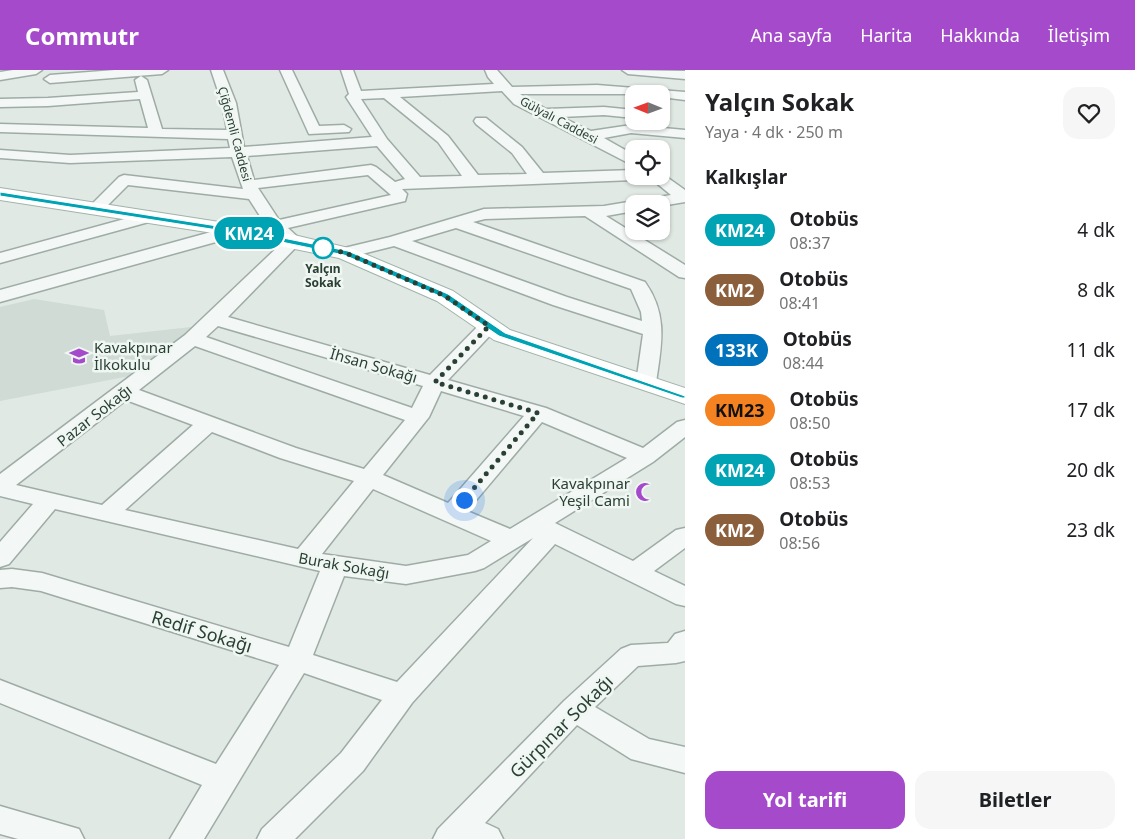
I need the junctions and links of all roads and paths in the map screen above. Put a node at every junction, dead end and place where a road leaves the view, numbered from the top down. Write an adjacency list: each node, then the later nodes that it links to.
1 (36, 70): 12 (street)
2 (162, 70): 9 (street)
3 (217, 70): 27 (street, Çiğdemli Caddesi)
4 (286, 70): 24 (street)
5 (347, 70): 6 (street); 16 (street)
6 (352, 70)
7 (491, 70): 13 (street, Gülyalı Caddesi)
8 (628, 70): 11 (street)
9 (138, 71): 10 (street); 15 (street)
10 (46, 74): 18 (street)
11 (685, 75)
12 (0, 76)
13 (507, 89): 14 (street); 17 (street); 20 (street, Gülyalı Caddesi)
14 (387, 93): 16 (street); 37 (street)
15 (145, 95): 18 (street); 25 (street)
16 (357, 96): 24 (street)
17 (685, 96)
18 (48, 102): 19 (street)
19 (0, 103)
20 (543, 113): 21 (street); 28 (street, Gülyalı Caddesi)
21 (625, 113)
22 (481, 121): 36 (street)
23 (0, 128): 25 (street)
24 (372, 128): 29 (street)
25 (156, 132): 27 (street)
26 (685, 134): 28 (street)
27 (235, 135): 30 (street, Çiğdemli Caddesi)
28 (589, 136): 32 (street, Gülyalı Caddesi)
29 (381, 141): 30 (street); 38 (street)
30 (238, 152): 31 (street); 41 (street, Çiğdemli Caddesi)
31 (0, 154)
32 (625, 157)
33 (625, 175): 36 (street)
34 (670, 177): 35 (street)
35 (685, 178)
36 (539, 179): 37 (street)
37 (474, 181): 38 (street)
38 (416, 182): 40 (street)
39 (668, 185): 43 (street)
40 (390, 186): 41 (street); 50 (street)
41 (252, 190): 45 (street); 50 (street, Çiğdemli Caddesi)
42 (0, 194): 45 (main road)
43 (685, 197): 44 (street)
44 (670, 200)
45 (95, 208): 48 (main road)
46 (625, 208): 47 (street)
47 (589, 212): 49 (street); 56 (street)
48 (150, 217): 51 (main road); 55 (street)
49 (456, 222): 53 (street); 60 (street)
50 (275, 226): 52 (street, Çiğdemli Caddesi)
51 (226, 229): 52 (main road); 57 (street)
52 (294, 241): 54 (main road); 58 (street, Pazar Sokağı)
53 (395, 241): 54 (street); 60 (street)
54 (346, 253): 59 (main road)
55 (0, 258)
56 (685, 273)
57 (0, 296)
58 (215, 319): 61 (street, Pazar Sokağı); 62 (street, İhsan Sokağı)
59 (489, 326): 62 (street); 63 (main road)
60 (653, 331): 63 (street)
61 (192, 339): 64 (street, Pazar Sokağı); 67 (street)
62 (435, 382): 66 (street, İhsan Sokağı); 67 (street)
63 (646, 383): 65 (main road)
64 (124, 392): 68 (street); 72 (street, Pazar Sokağı)
65 (685, 396)
66 (538, 413): 70 (street, İhsan Sokağı); 76 (street)
67 (418, 417): 71 (street)
68 (208, 424): 71 (street); 75 (street)
69 (685, 427): 70 (street, Burak Sokağı)
70 (645, 457): 77 (street, Burak Sokağı)
71 (369, 478): 76 (street); 81 (street)
72 (0, 484)
73 (0, 489): 74 (street, Burak Sokağı)
74 (50, 500): 75 (street, Burak Sokağı); 80 (street)
75 (107, 513): 81 (street, Burak Sokağı)
76 (451, 515): 79 (street)
77 (543, 528): 79 (street, Burak Sokağı); 83 (street); 89 (street)
78 (685, 536): 83 (street)
79 (510, 539): 82 (street, Burak Sokağı)
80 (0, 558)
81 (305, 558): 82 (street, Burak Sokağı)
82 (335, 566): 87 (street)
83 (635, 572): 85 (street)
84 (0, 579): 87 (street, Redif Sokağı)
85 (685, 597)
86 (685, 641): 90 (street, Gürpınar Sokağı)
87 (297, 660): 89 (street, Redif Sokağı); 92 (street)
88 (0, 691): 92 (street)
89 (402, 695): 97 (street)
90 (574, 709): 91 (street); 94 (street, Gürpınar Sokağı)
91 (685, 760)
92 (223, 780): 96 (street)
93 (0, 820): 95 (street)
94 (466, 835)
95 (53, 837)
96 (186, 839)
97 (273, 839)

